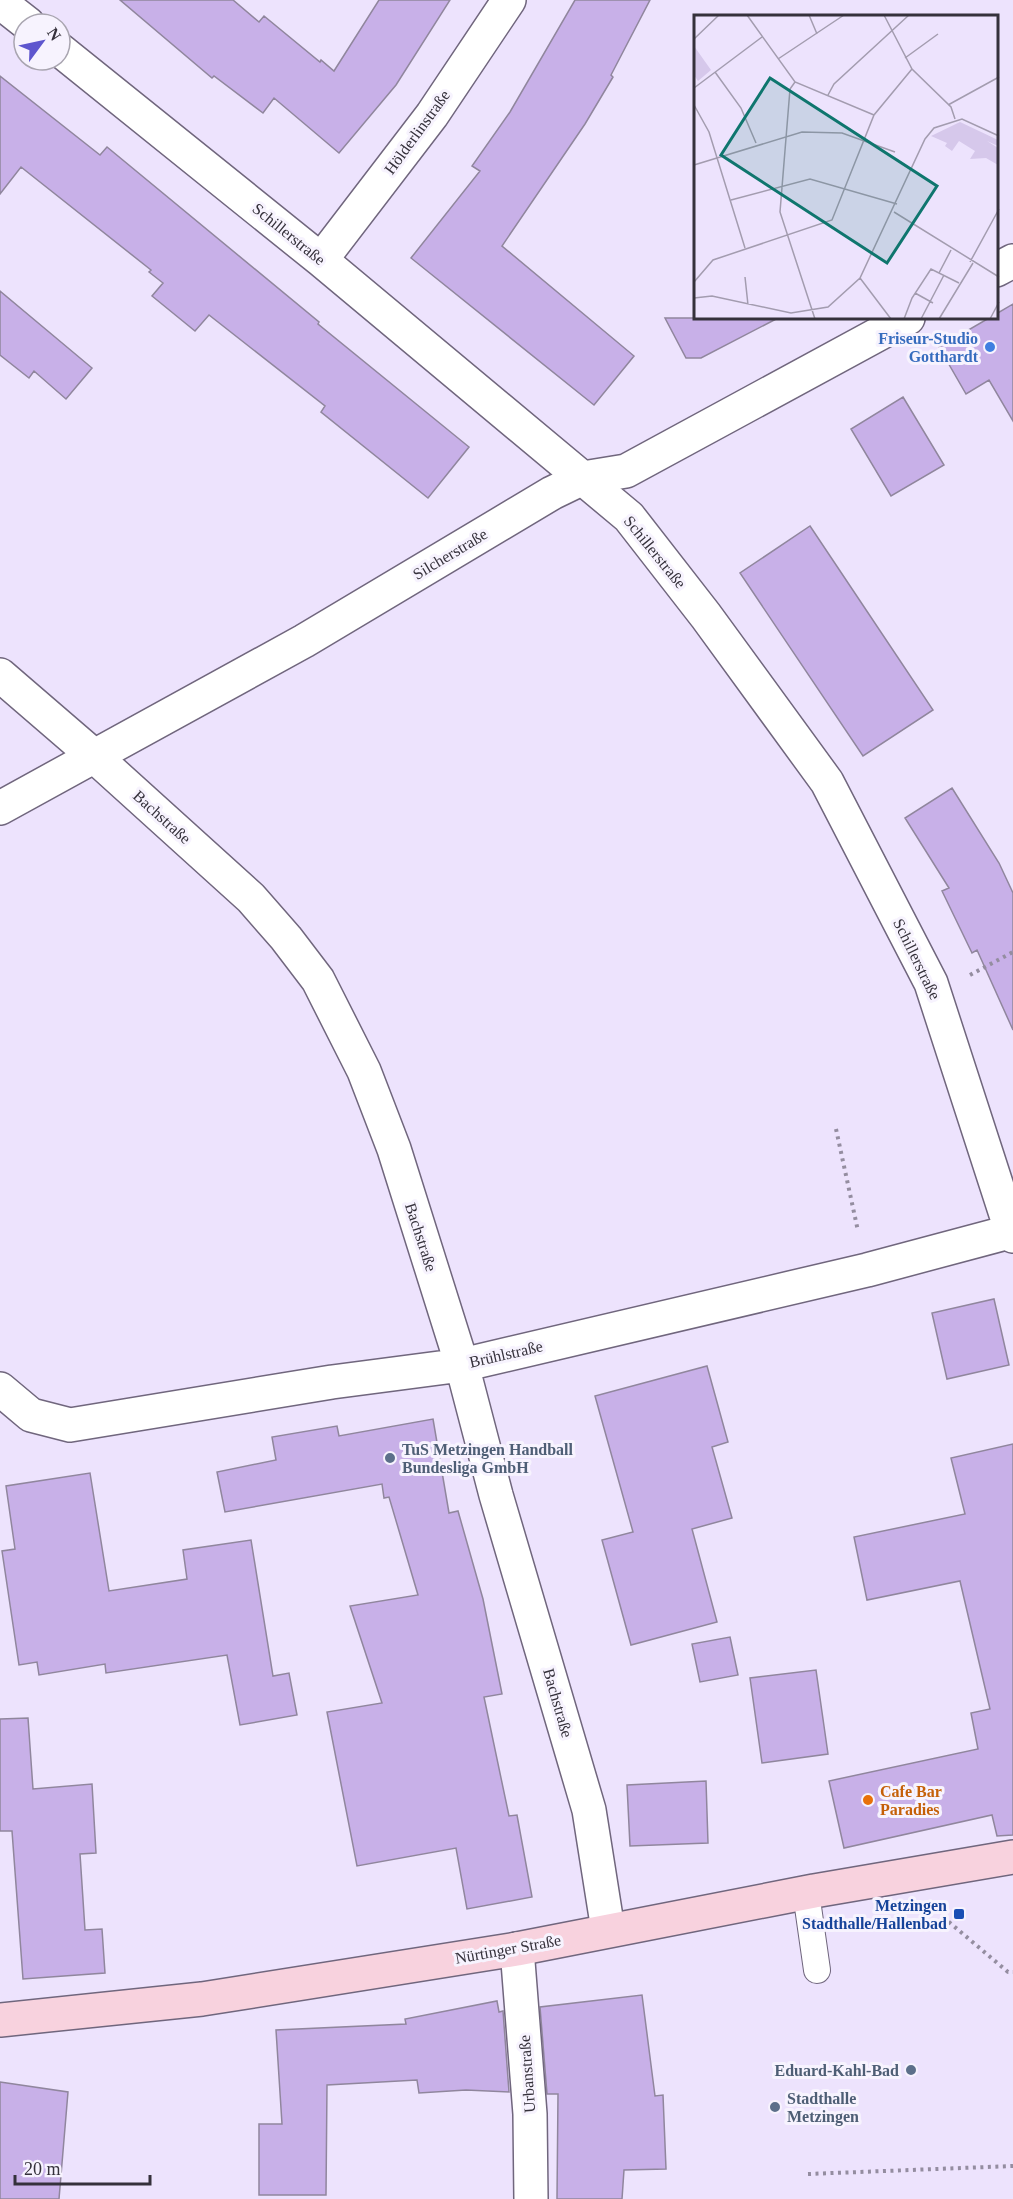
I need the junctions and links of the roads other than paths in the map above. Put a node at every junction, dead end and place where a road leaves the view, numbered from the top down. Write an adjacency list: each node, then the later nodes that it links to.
1 (509, 0): 5 (street, Hölderlinstraße)
2 (0, 2): 3 (street)
3 (13, 12)
4 (72, 60): 5 (street, Schillerstraße)
5 (321, 260): 9 (street, Schillerstraße)
6 (1013, 261): 7 (street)
7 (998, 269)
8 (904, 320): 9 (street, Silcherstraße)
9 (583, 478): 11 (street, Silcherstraße); 13 (street, Schillerstraße)
10 (0, 675): 11 (street, Bachstraße)
11 (94, 756): 12 (street, Silcherstraße); 14 (street, Bachstraße)
12 (0, 808)
13 (1013, 1233): 14 (street, Brühlstraße)
14 (462, 1365): 15 (street, Brühlstraße); 18 (street, Bachstraße)
15 (0, 1389)
16 (1013, 1857): 17 (main road, Nürtinger Straße)
17 (806, 1893): 18 (main road, Nürtinger Straße); 20 (lane)
18 (608, 1930): 19 (main road, Nürtinger Straße)
19 (518, 1949): 21 (main road, Nürtinger Straße); 22 (street, Urbanstraße)
20 (817, 1970)
21 (0, 2019)
22 (531, 2199)

